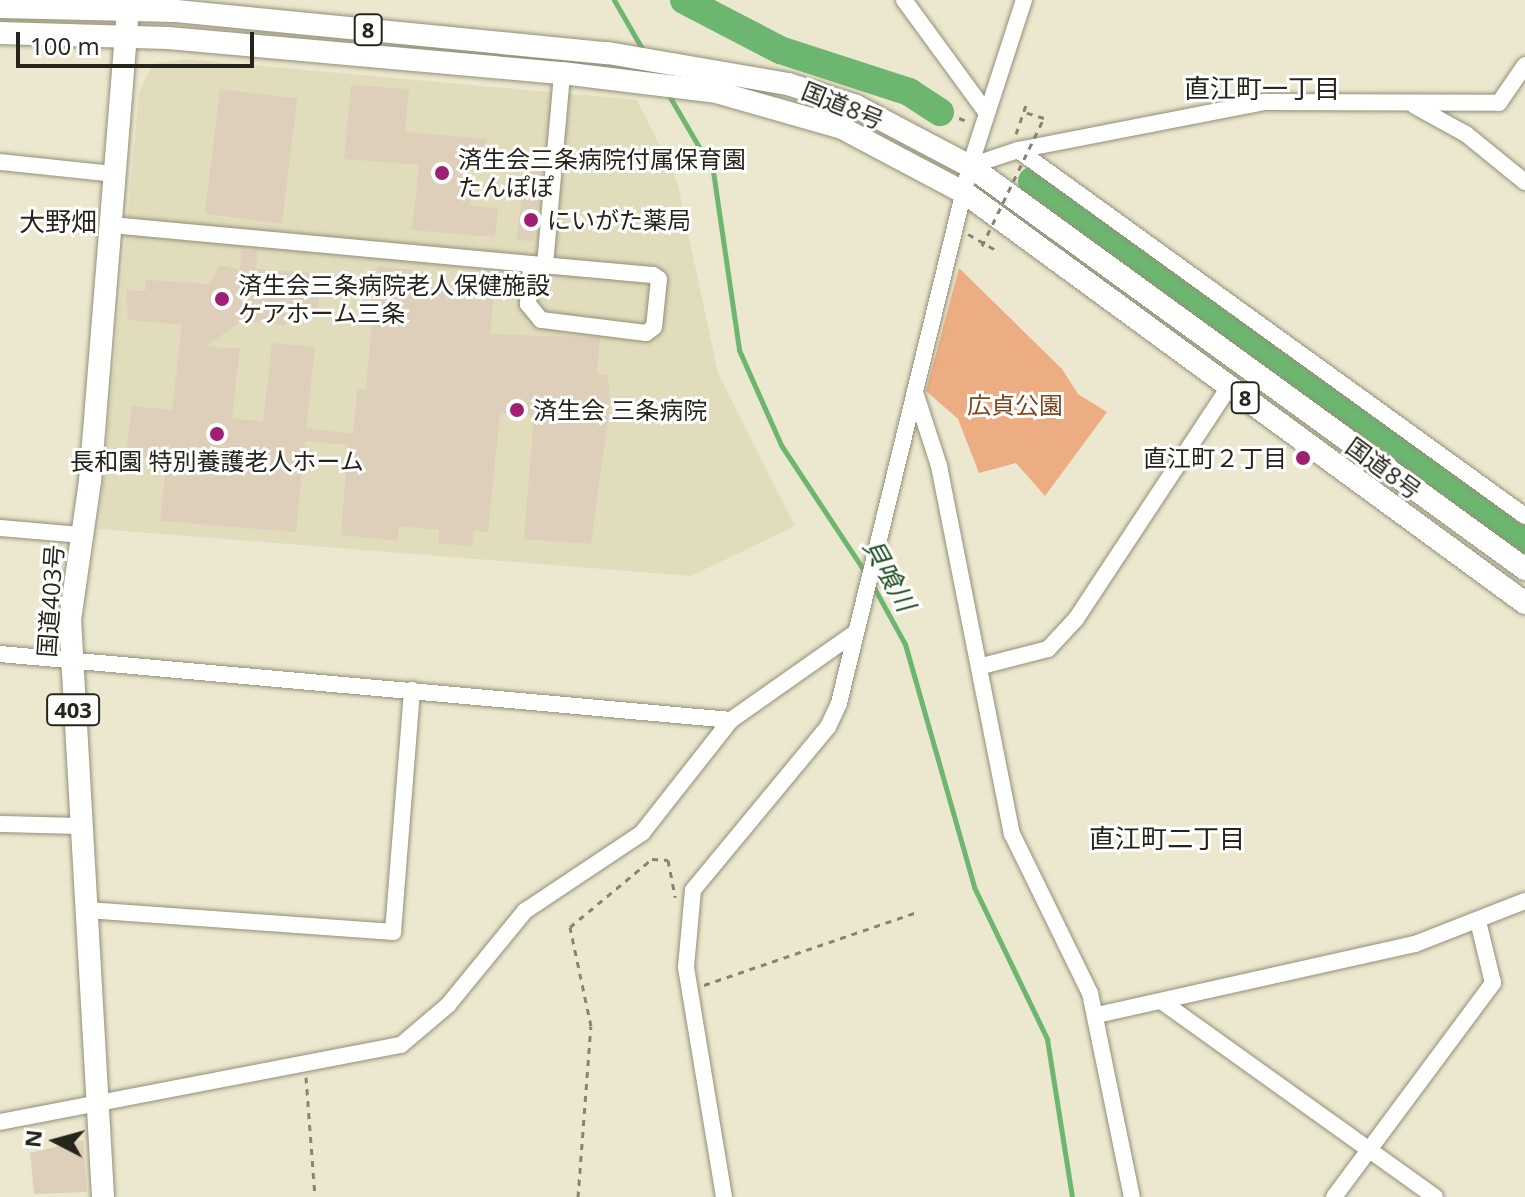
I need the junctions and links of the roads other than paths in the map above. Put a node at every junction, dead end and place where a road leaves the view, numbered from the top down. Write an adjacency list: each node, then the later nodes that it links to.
1 (904, 0): 10 (street)
2 (1024, 0): 10 (street)
3 (129, 5): 4 (highway, 国道8号 / 8); 6 (highway, 国道403号 / 403); 13 (highway, 国道8号 / 8)
4 (0, 7)
5 (0, 33): 6 (highway, 国道8号 / 8)
6 (125, 36): 8 (highway, 国道8号 / 8); 14 (highway, 国道403号 / 403)
7 (1525, 65): 9 (street)
8 (562, 73): 16 (highway, 国道8号 / 8); 18 (street)
9 (1414, 106): 11 (street); 15 (street)
10 (986, 112): 13 (street)
11 (1018, 150): 13 (street); 21 (street)
12 (0, 162): 14 (street)
13 (970, 166): 16 (street); 24 (highway, 国道8号 / 8)
14 (114, 174): 17 (highway, 国道403号 / 403)
15 (1525, 182)
16 (965, 193): 19 (highway, 国道8号 / 8); 20 (street)
17 (111, 225): 18 (street); 23 (highway, 国道403号 / 403)
18 (538, 264): 18 (street)
19 (1229, 387): 25 (highway, 国道8号 / 8); 29 (street)
20 (914, 391): 26 (street); 29 (street)
21 (1525, 516)
22 (0, 528): 23 (street)
23 (81, 535): 28 (highway, 国道403号 / 403)
24 (1525, 569)
25 (1525, 603)
26 (853, 632): 31 (street); 43 (street)
27 (0, 654): 28 (street)
28 (70, 659): 30 (street); 33 (highway, 国道403号 / 403)
29 (982, 666): 38 (street)
30 (412, 690): 31 (street); 35 (street)
31 (731, 720): 39 (street)
32 (0, 824): 33 (street)
33 (81, 826): 35 (highway, 国道403号 / 403)
34 (1525, 901): 36 (street)
35 (88, 910): 39 (highway, 国道403号 / 403)
36 (1478, 921): 37 (street); 41 (street)
37 (1164, 1003): 38 (street); 41 (street)
38 (1097, 1015): 44 (street)
39 (98, 1104): 40 (street); 42 (highway, 国道403号 / 403)
40 (0, 1122)
41 (1369, 1149): 45 (street); 46 (street)
42 (103, 1197)
43 (724, 1197)
44 (1132, 1197)
45 (1334, 1197)
46 (1435, 1197)

